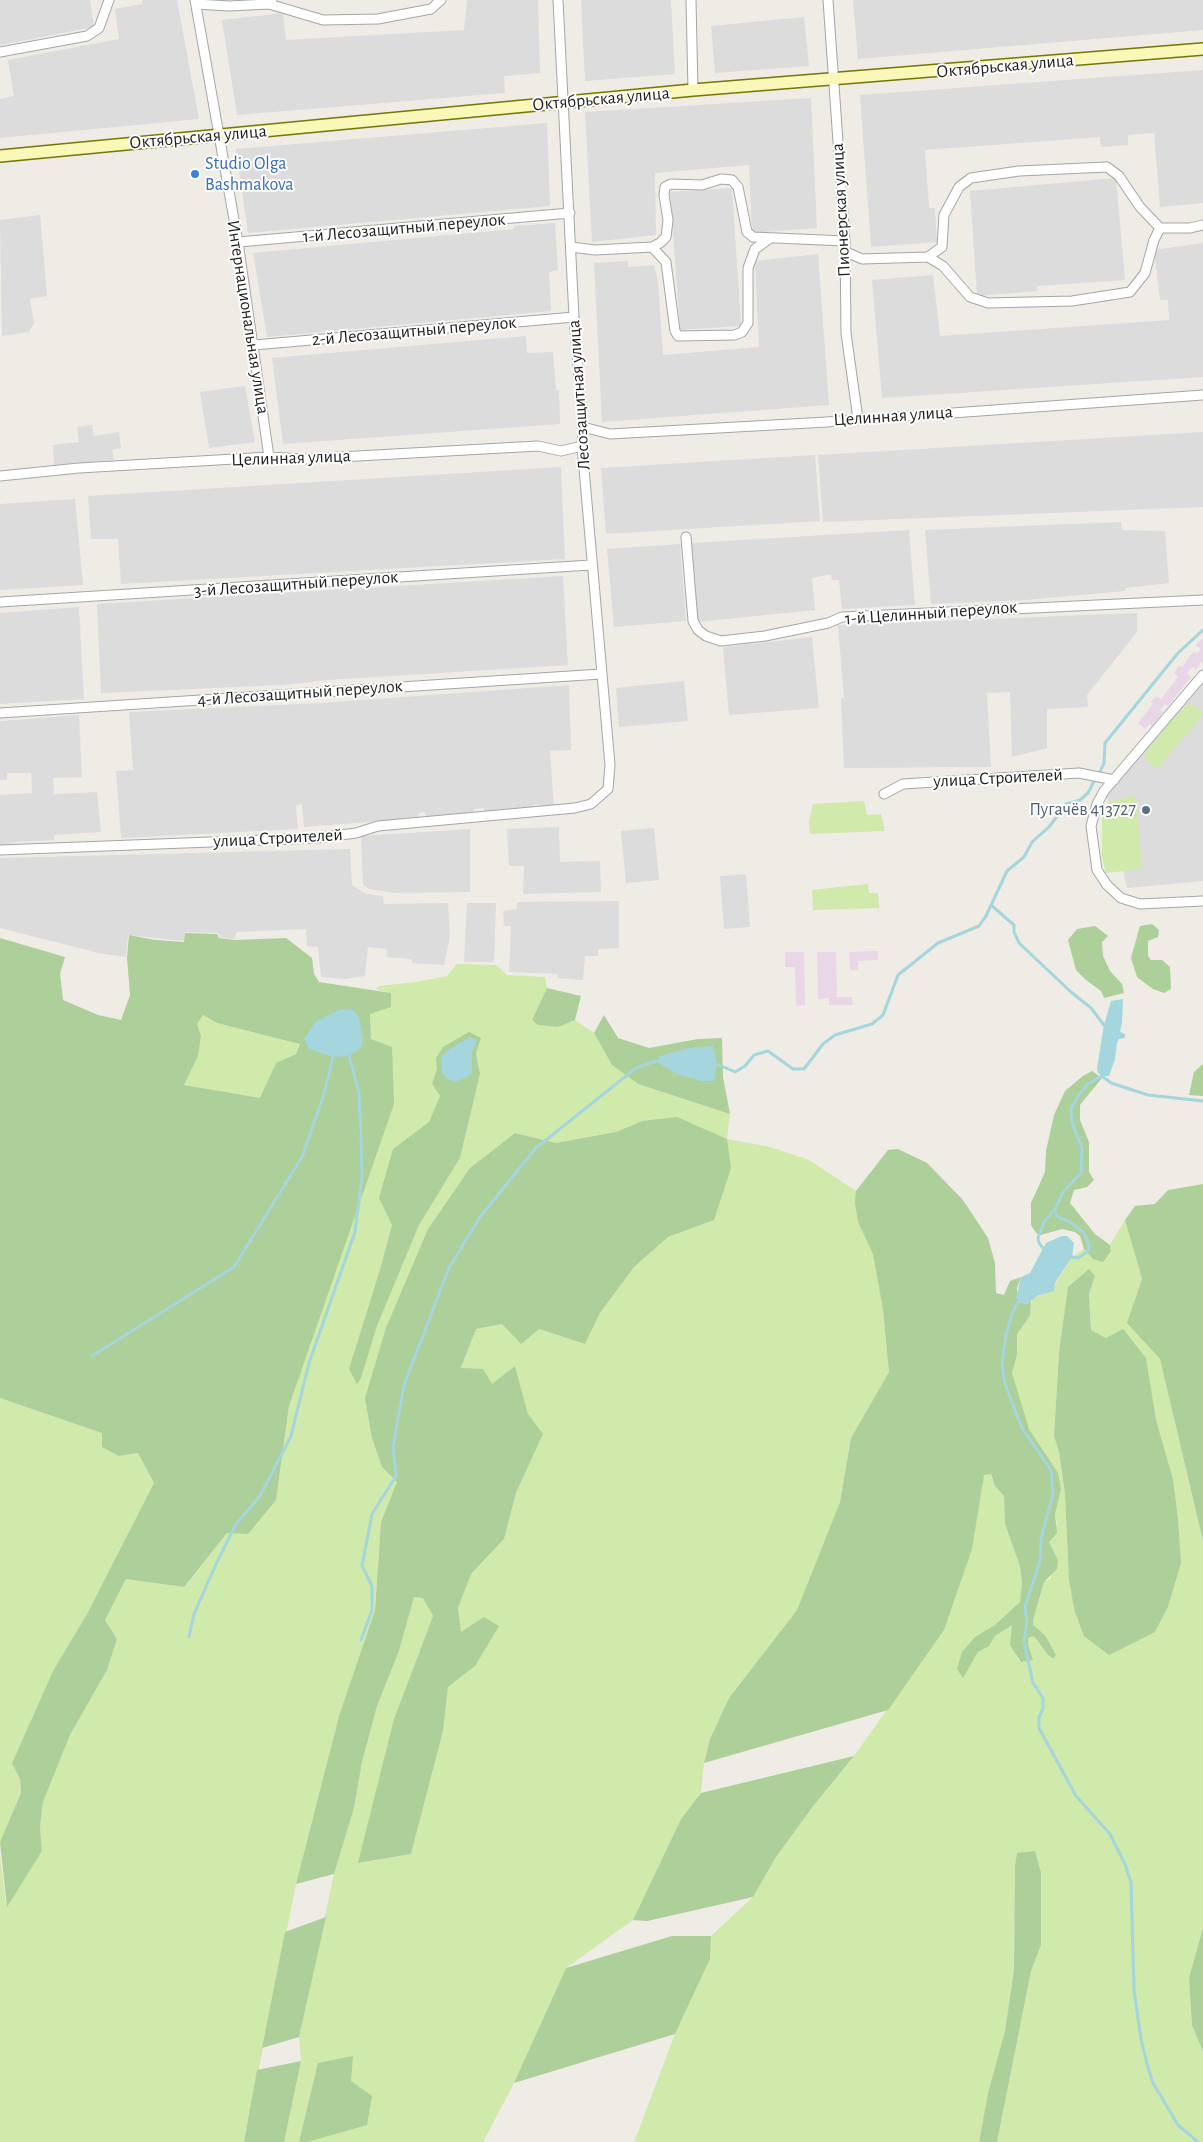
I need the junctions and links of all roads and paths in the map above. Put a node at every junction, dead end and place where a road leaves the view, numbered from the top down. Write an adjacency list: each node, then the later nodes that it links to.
1 (109, 0): 9 (street)
2 (441, 0): 7 (street)
3 (558, 0): 12 (street, Лесозащитная улица)
4 (691, 0): 11 (street)
5 (828, 0): 10 (street, Пионерская улица)
6 (195, 2): 7 (street); 13 (street, Интернациональная улица)
7 (271, 2)
8 (1203, 49): 10 (street, Октябрьская улица)
9 (0, 52)
10 (833, 80): 11 (street, Октябрьская улица); 19 (street, Пионерская улица)
11 (693, 90): 12 (street, Октябрьская улица)
12 (564, 102): 13 (street, Октябрьская улица); 15 (street, Лесозащитная улица)
13 (220, 135): 14 (street, Октябрьская улица); 20 (street, Интернациональная улица)
14 (0, 156)
15 (570, 213): 20 (street, 1-й Лесозащитный переулок); 21 (street, Лесозащитная улица)
16 (1203, 225): 17 (street)
17 (1160, 228): 24 (street); 24 (street)
18 (769, 239): 19 (street); 22 (street); 22 (street)
19 (845, 240): 23 (street, Пионерская улица)
20 (238, 242): 26 (street, Интернациональная улица)
21 (571, 247): 22 (street); 25 (street, Лесозащитная улица)
22 (652, 247)
23 (844, 251): 24 (street); 28 (street, Пионерская улица)
24 (928, 257)
25 (574, 317): 26 (street, 2-й Лесозащитный переулок); 29 (street, Лесозащитная улица)
26 (254, 345): 31 (street, Интернациональная улица)
27 (1203, 396): 28 (street, Целинная улица)
28 (858, 419): 29 (street, Целинная улица)
29 (583, 427): 30 (street, Лесозащитная улица)
30 (582, 446): 31 (street, Целинная улица); 34 (street, Лесозащитная улица)
31 (269, 457): 32 (street, Целинная улица)
32 (0, 476)
33 (686, 538): 35 (street, 1-й Целинный переулок)
34 (591, 565): 36 (street, 3-й Лесозащитный переулок); 37 (street, Лесозащитная улица)
35 (1203, 600)
36 (0, 602)
37 (600, 674): 39 (street, 4-й Лесозащитный переулок); 41 (street, Лесозащитная улица)
38 (1203, 675): 40 (street)
39 (0, 713)
40 (1114, 780): 42 (street, улица Строителей); 44 (street)
41 (608, 789): 43 (street, улица Строителей)
42 (884, 794)
43 (0, 850)
44 (1203, 901)

